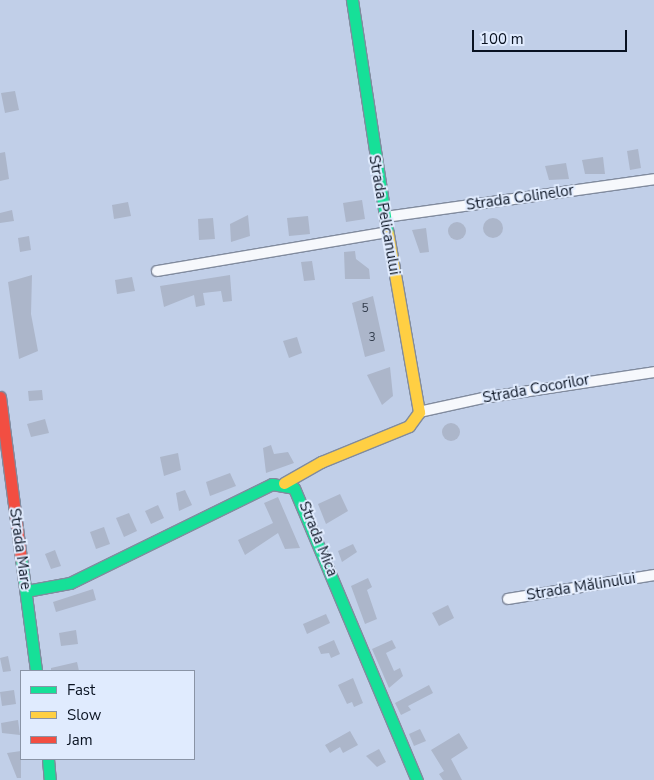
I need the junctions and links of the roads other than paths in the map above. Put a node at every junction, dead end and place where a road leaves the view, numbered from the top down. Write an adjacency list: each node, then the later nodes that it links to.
1 (352, 0): 3 (street, Strada Pelicanului)
2 (654, 179): 3 (street, Strada Colinelor)
3 (385, 217): 4 (street, Strada Pelicanului)
4 (387, 232): 5 (street); 8 (street, Strada Pelicanului)
5 (157, 271)
6 (654, 372): 8 (street, Strada Cocorilor)
7 (0, 397): 11 (street, Strada Mare)
8 (419, 412): 9 (street)
9 (284, 483): 11 (street); 16 (street, Strada Mica)
10 (654, 575): 12 (street, Strada Mălinului)
11 (26, 591): 13 (street, Strada Mare)
12 (508, 599)
13 (36, 670)
14 (48, 760): 15 (street)
15 (50, 780)
16 (417, 780)

